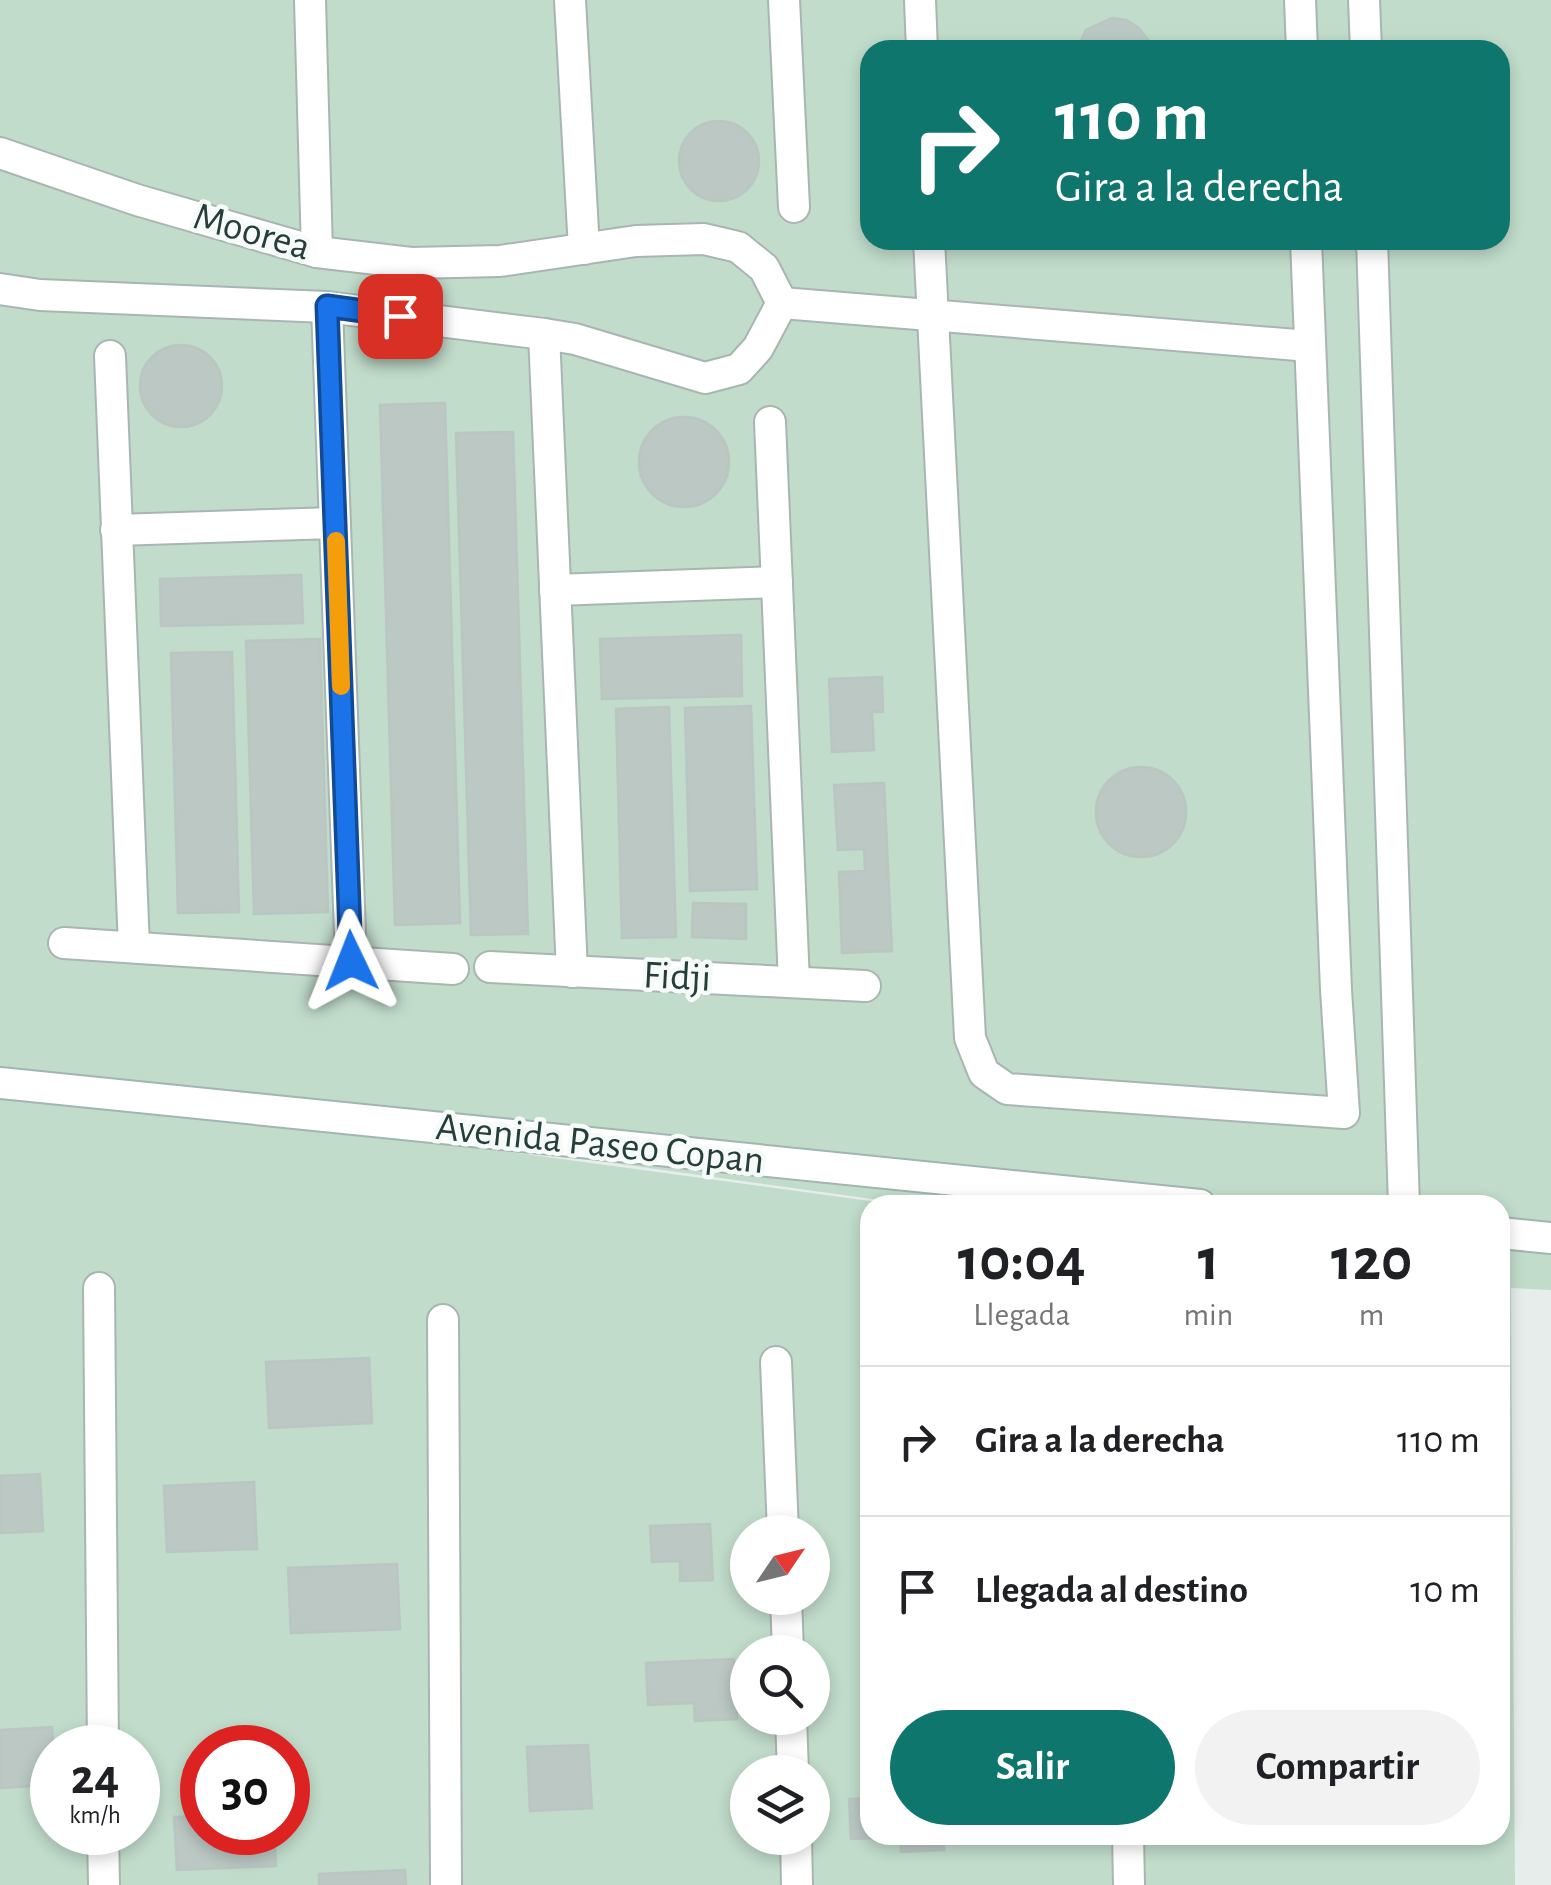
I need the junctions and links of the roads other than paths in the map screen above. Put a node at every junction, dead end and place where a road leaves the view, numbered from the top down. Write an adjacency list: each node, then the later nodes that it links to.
1 (310, 0): 16 (street)
2 (570, 0): 12 (street)
3 (784, 0): 11 (street)
4 (920, 0): 7 (street)
5 (1300, 0): 8 (street)
6 (1364, 0): 9 (street)
7 (922, 40)
8 (1302, 40)
9 (1366, 40)
10 (0, 153): 16 (street, Moorea)
11 (794, 207)
12 (584, 249): 16 (street, Moorea); 18 (street, Moorea)
13 (929, 250): 20 (street)
14 (1306, 250): 22 (street)
15 (1372, 250): 39 (street)
16 (317, 252)
17 (0, 289): 19 (street)
18 (782, 303): 20 (street); 21 (street)
19 (327, 306): 21 (street); 25 (street)
20 (932, 316): 22 (street); 22 (street)
21 (544, 334): 28 (street)
22 (1309, 346)
23 (110, 356): 26 (street)
24 (770, 422): 27 (street)
25 (335, 523): 26 (street); 31 (street)
26 (116, 530): 30 (street)
27 (777, 582): 28 (street); 35 (street)
28 (555, 590): 34 (street)
29 (64, 943): 30 (street)
30 (134, 947): 31 (street)
31 (351, 961): 33 (street)
32 (490, 967): 34 (street, Fidji)
33 (453, 968)
34 (572, 972): 35 (street, Fidji)
35 (794, 982): 36 (street, Fidji)
36 (865, 986)
37 (0, 1083): 38 (street, Avenida Paseo Copan)
38 (1102, 1195)
39 (1404, 1195)
40 (1510, 1234): 41 (street)
41 (1551, 1238)
42 (100, 1288): 46 (street)
43 (443, 1320): 51 (street)
44 (776, 1362): 45 (street)
45 (782, 1515)
46 (103, 1725)
47 (1128, 1845): 53 (street)
48 (104, 1855): 50 (street)
49 (797, 1855): 52 (street)
50 (104, 1885)
51 (446, 1885)
52 (798, 1885)
53 (1129, 1885)

